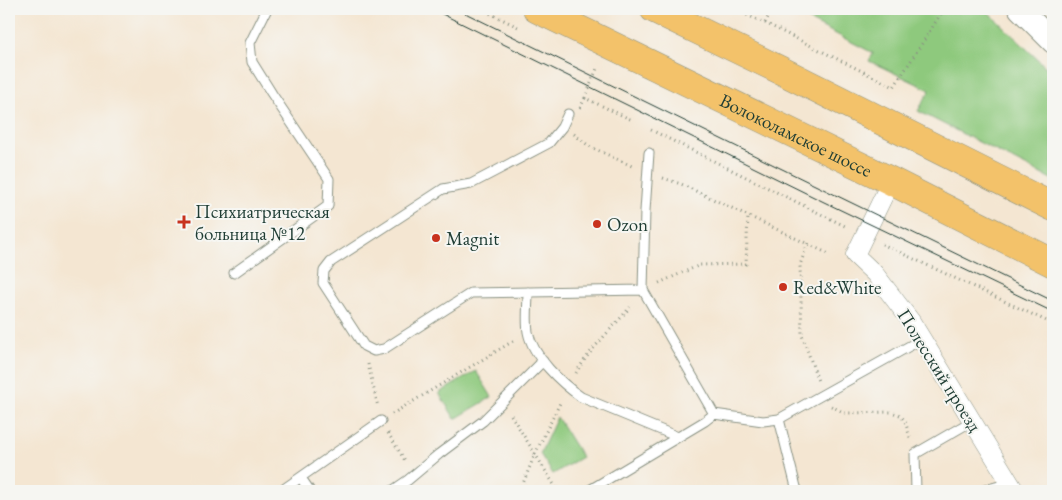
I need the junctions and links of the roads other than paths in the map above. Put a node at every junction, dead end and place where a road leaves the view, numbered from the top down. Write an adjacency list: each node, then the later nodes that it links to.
1 (267, 9): 11 (lane)
2 (537, 9): 8 (main road, Волоколамское шоссе)
3 (654, 9): 9 (main road)
4 (1020, 9): 5 (street)
5 (1053, 42)
6 (568, 114): 13 (lane)
7 (649, 154): 12 (lane)
8 (891, 181): 10 (main road, Волоколамское шоссе); 14 (street, Полесский проезд)
9 (1053, 207)
10 (1053, 263)
11 (234, 273)
12 (642, 290): 13 (lane); 16 (lane)
13 (528, 292): 15 (lane)
14 (922, 339): 17 (lane); 19 (street, Полесский проезд)
15 (543, 361): 20 (lane); 25 (lane)
16 (714, 414): 17 (lane); 20 (lane)
17 (779, 419): 27 (lane)
18 (381, 421): 21 (lane)
19 (972, 421): 22 (street, Полесский проезд); 28 (lane)
20 (678, 437): 26 (lane)
21 (301, 478): 23 (lane); 24 (lane)
22 (1012, 487): 29 (lane)
23 (281, 491)
24 (310, 491)
25 (392, 491)
26 (588, 491)
27 (798, 491)
28 (916, 491)
29 (981, 491)

